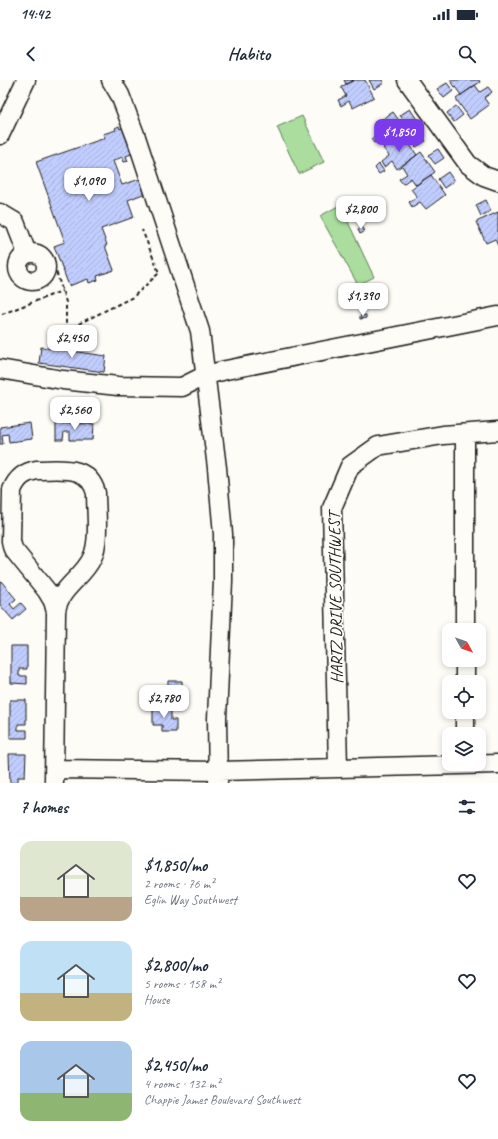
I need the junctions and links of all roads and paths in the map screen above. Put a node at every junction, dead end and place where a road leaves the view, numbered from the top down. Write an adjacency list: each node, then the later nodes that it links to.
1 (26, 80): 4 (street)
2 (111, 80): 16 (street)
3 (407, 80): 5 (street)
4 (0, 136)
5 (498, 181)
6 (0, 213): 8 (street)
7 (142, 230): 13 (path)
8 (27, 253): 9 (street); 9 (street)
9 (52, 260): 10 (path)
10 (62, 291): 11 (path); 13 (path)
11 (2, 314)
12 (498, 316): 16 (street)
13 (66, 330): 14 (path)
14 (57, 346)
15 (0, 369): 16 (street)
16 (206, 375): 26 (street)
17 (498, 431): 18 (street, HARTZ DRIVE SOUTHWEST)
18 (465, 434): 20 (street); 24 (street, HARTZ DRIVE SOUTHWEST)
19 (56, 612): 19 (street); 25 (street)
20 (465, 623)
21 (486, 764): 22 (street)
22 (498, 764)
23 (442, 765): 24 (street)
24 (338, 768): 26 (street)
25 (54, 776): 26 (street)
26 (218, 777)

